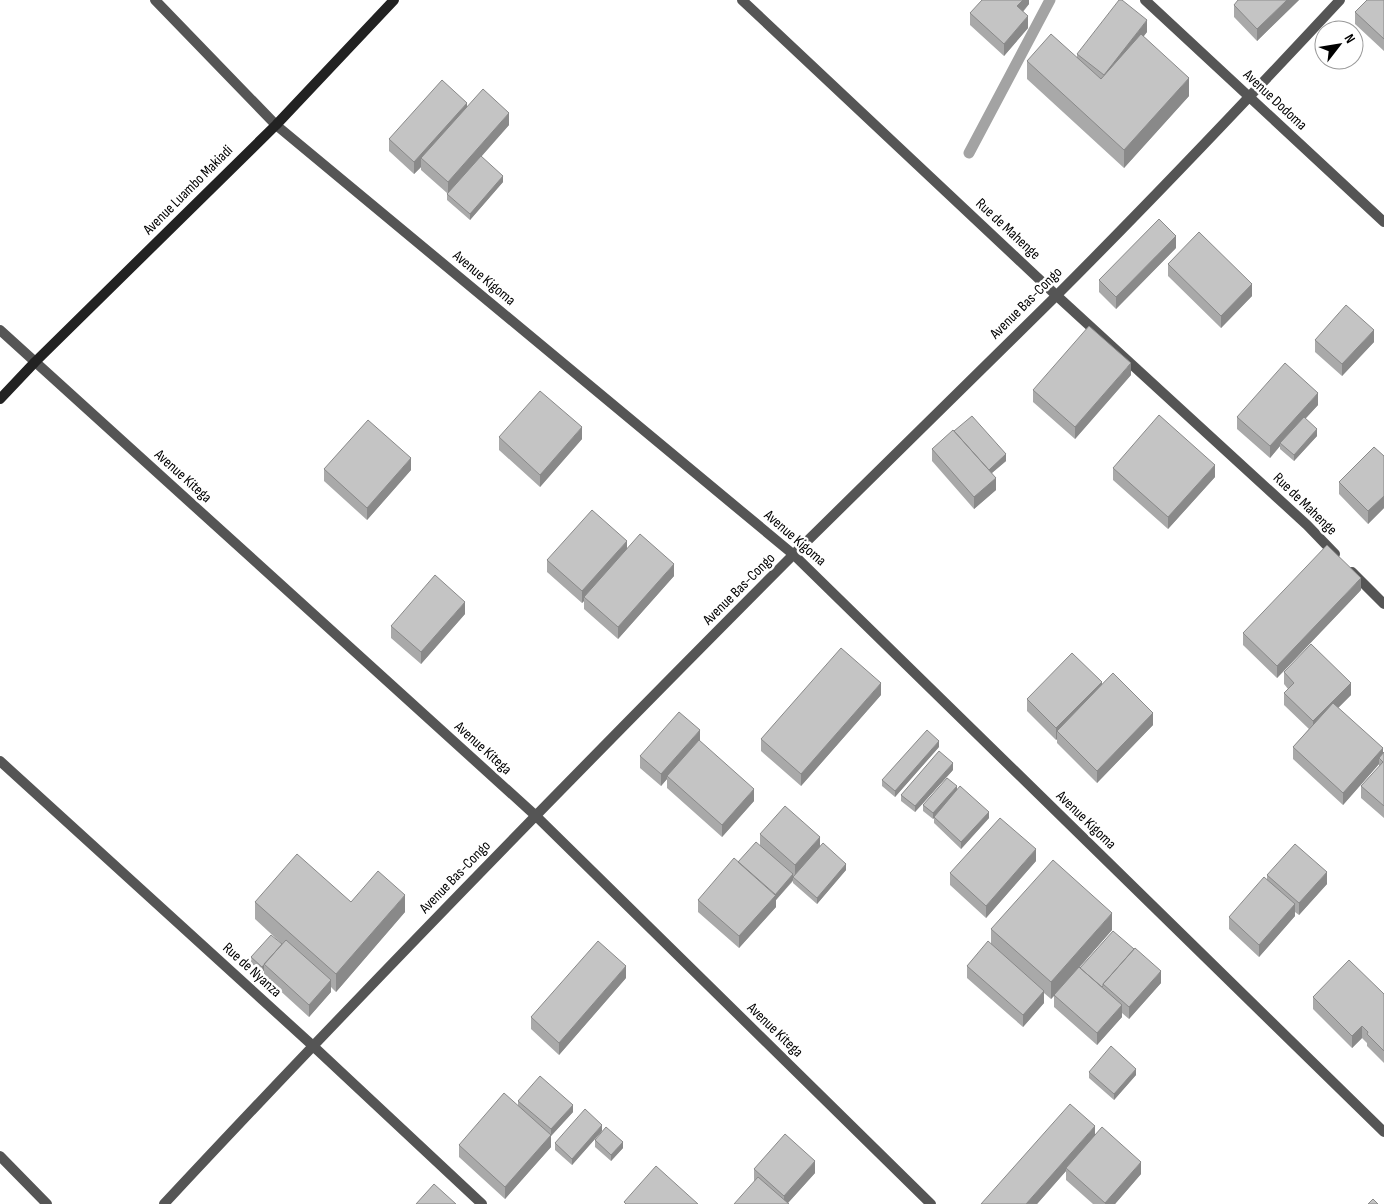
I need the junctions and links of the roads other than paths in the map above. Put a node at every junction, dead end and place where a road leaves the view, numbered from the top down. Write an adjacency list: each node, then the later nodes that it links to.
1 (155, 0): 7 (street, Avenue Kigoma)
2 (394, 0): 7 (main road, Avenue Luambo Makiadi)
3 (742, 0): 9 (street, Rue de Mahenge)
4 (1145, 0): 6 (street, Avenue Dodoma)
5 (1340, 0): 6 (street, Avenue Bas-Congo)
6 (1250, 97): 8 (street, Avenue Dodoma); 9 (street, Avenue Bas-Congo)
7 (276, 125): 11 (main road, Avenue Luambo Makiadi); 13 (street, Avenue Kigoma)
8 (1384, 222)
9 (1056, 295): 13 (street, Avenue Bas-Congo); 14 (street, Rue de Mahenge)
10 (0, 330): 11 (street, Avenue Kitega)
11 (35, 362): 12 (main road, Avenue Luambo Makiadi); 16 (street, Avenue Kitega)
12 (0, 399)
13 (794, 555): 16 (street, Avenue Bas-Congo); 18 (street, Avenue Kigoma)
14 (1384, 604)
15 (0, 761): 17 (street, Rue de Nyanza)
16 (536, 816): 17 (street, Avenue Bas-Congo); 23 (street, Avenue Kitega)
17 (312, 1045): 21 (street, Avenue Bas-Congo); 22 (street, Rue de Nyanza)
18 (1384, 1132)
19 (0, 1156): 20 (street)
20 (47, 1204)
21 (164, 1204)
22 (482, 1204)
23 (931, 1204)

